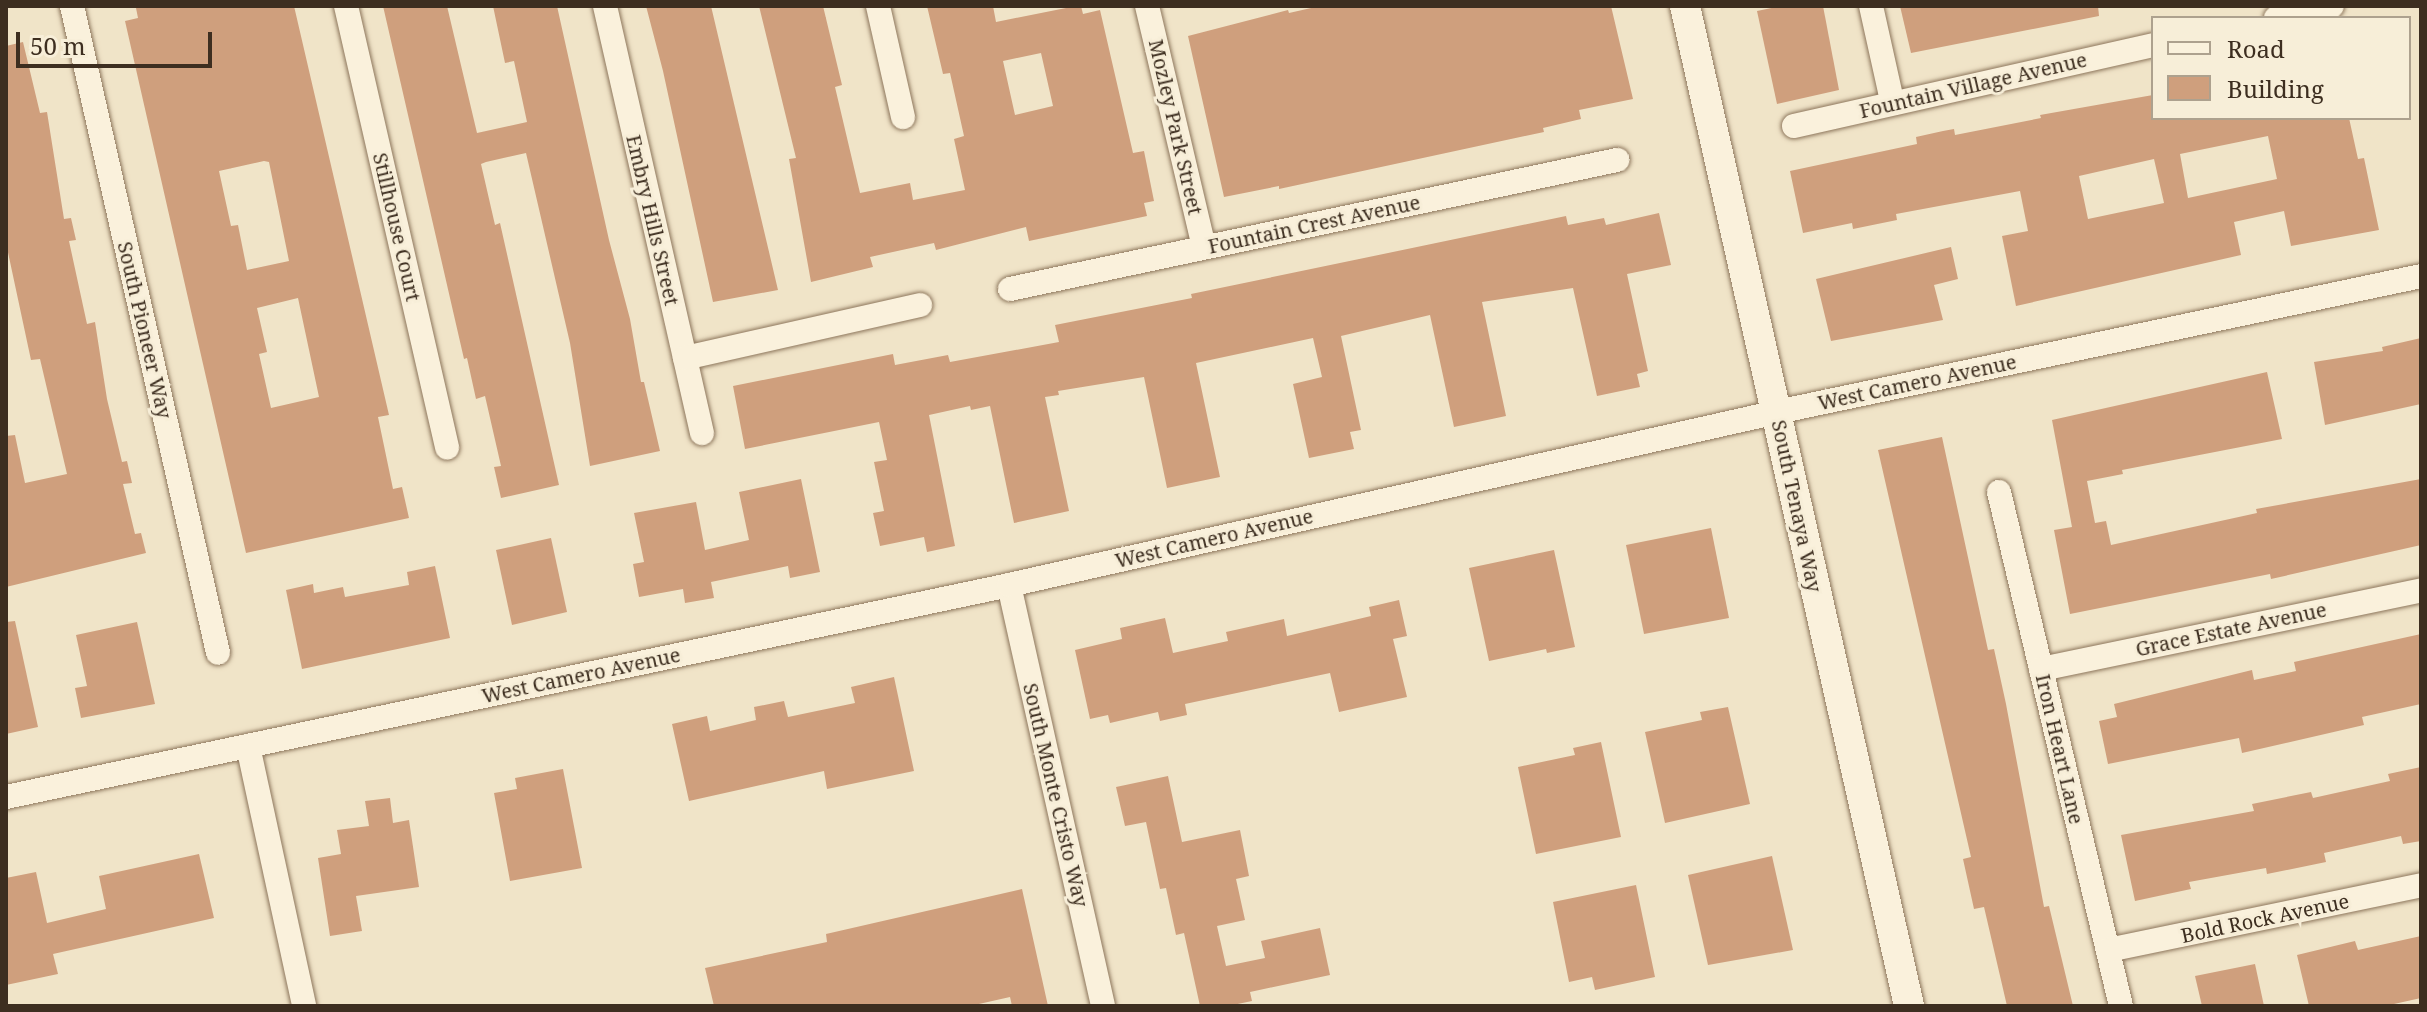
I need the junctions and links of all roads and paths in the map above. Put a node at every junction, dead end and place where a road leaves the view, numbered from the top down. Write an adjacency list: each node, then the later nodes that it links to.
1 (72, 6): 26 (street, South Pioneer Way)
2 (346, 6): 22 (street, Stillhouse Court)
3 (605, 6): 19 (street, Embry Hills Street)
4 (878, 6): 12 (street)
5 (1147, 6): 15 (street, Mozley Park Street)
6 (1685, 6): 20 (street, South Tenaya Way)
7 (1871, 6): 11 (street)
8 (2332, 6): 9 (street)
9 (2285, 16)
10 (2151, 45): 11 (street, Fountain Village Avenue)
11 (1892, 101): 13 (street, Fountain Village Avenue)
12 (903, 117)
13 (1794, 126)
14 (1617, 160): 15 (street, Fountain Crest Avenue)
15 (1204, 247): 17 (street, Fountain Crest Avenue)
16 (2421, 276): 20 (street, West Camero Avenue)
17 (1010, 289)
18 (920, 305): 19 (street)
19 (685, 358): 21 (street, Embry Hills Street)
20 (1777, 412): 24 (street, West Camero Avenue); 34 (street, South Tenaya Way)
21 (702, 433)
22 (447, 448)
23 (1999, 492): 27 (street, Iron Heart Lane)
24 (1009, 585): 28 (street, West Camero Avenue); 33 (street, South Monte Cristo Way)
25 (2421, 590): 27 (street, Grace Estate Avenue)
26 (218, 653)
27 (2041, 669): 31 (street, Iron Heart Lane)
28 (248, 746): 29 (street, West Camero Avenue); 32 (street)
29 (6, 797)
30 (2421, 885): 31 (street, Bold Rock Avenue)
31 (2108, 950): 35 (street, Iron Heart Lane)
32 (304, 1006)
33 (1103, 1006)
34 (1909, 1006)
35 (2121, 1006)

